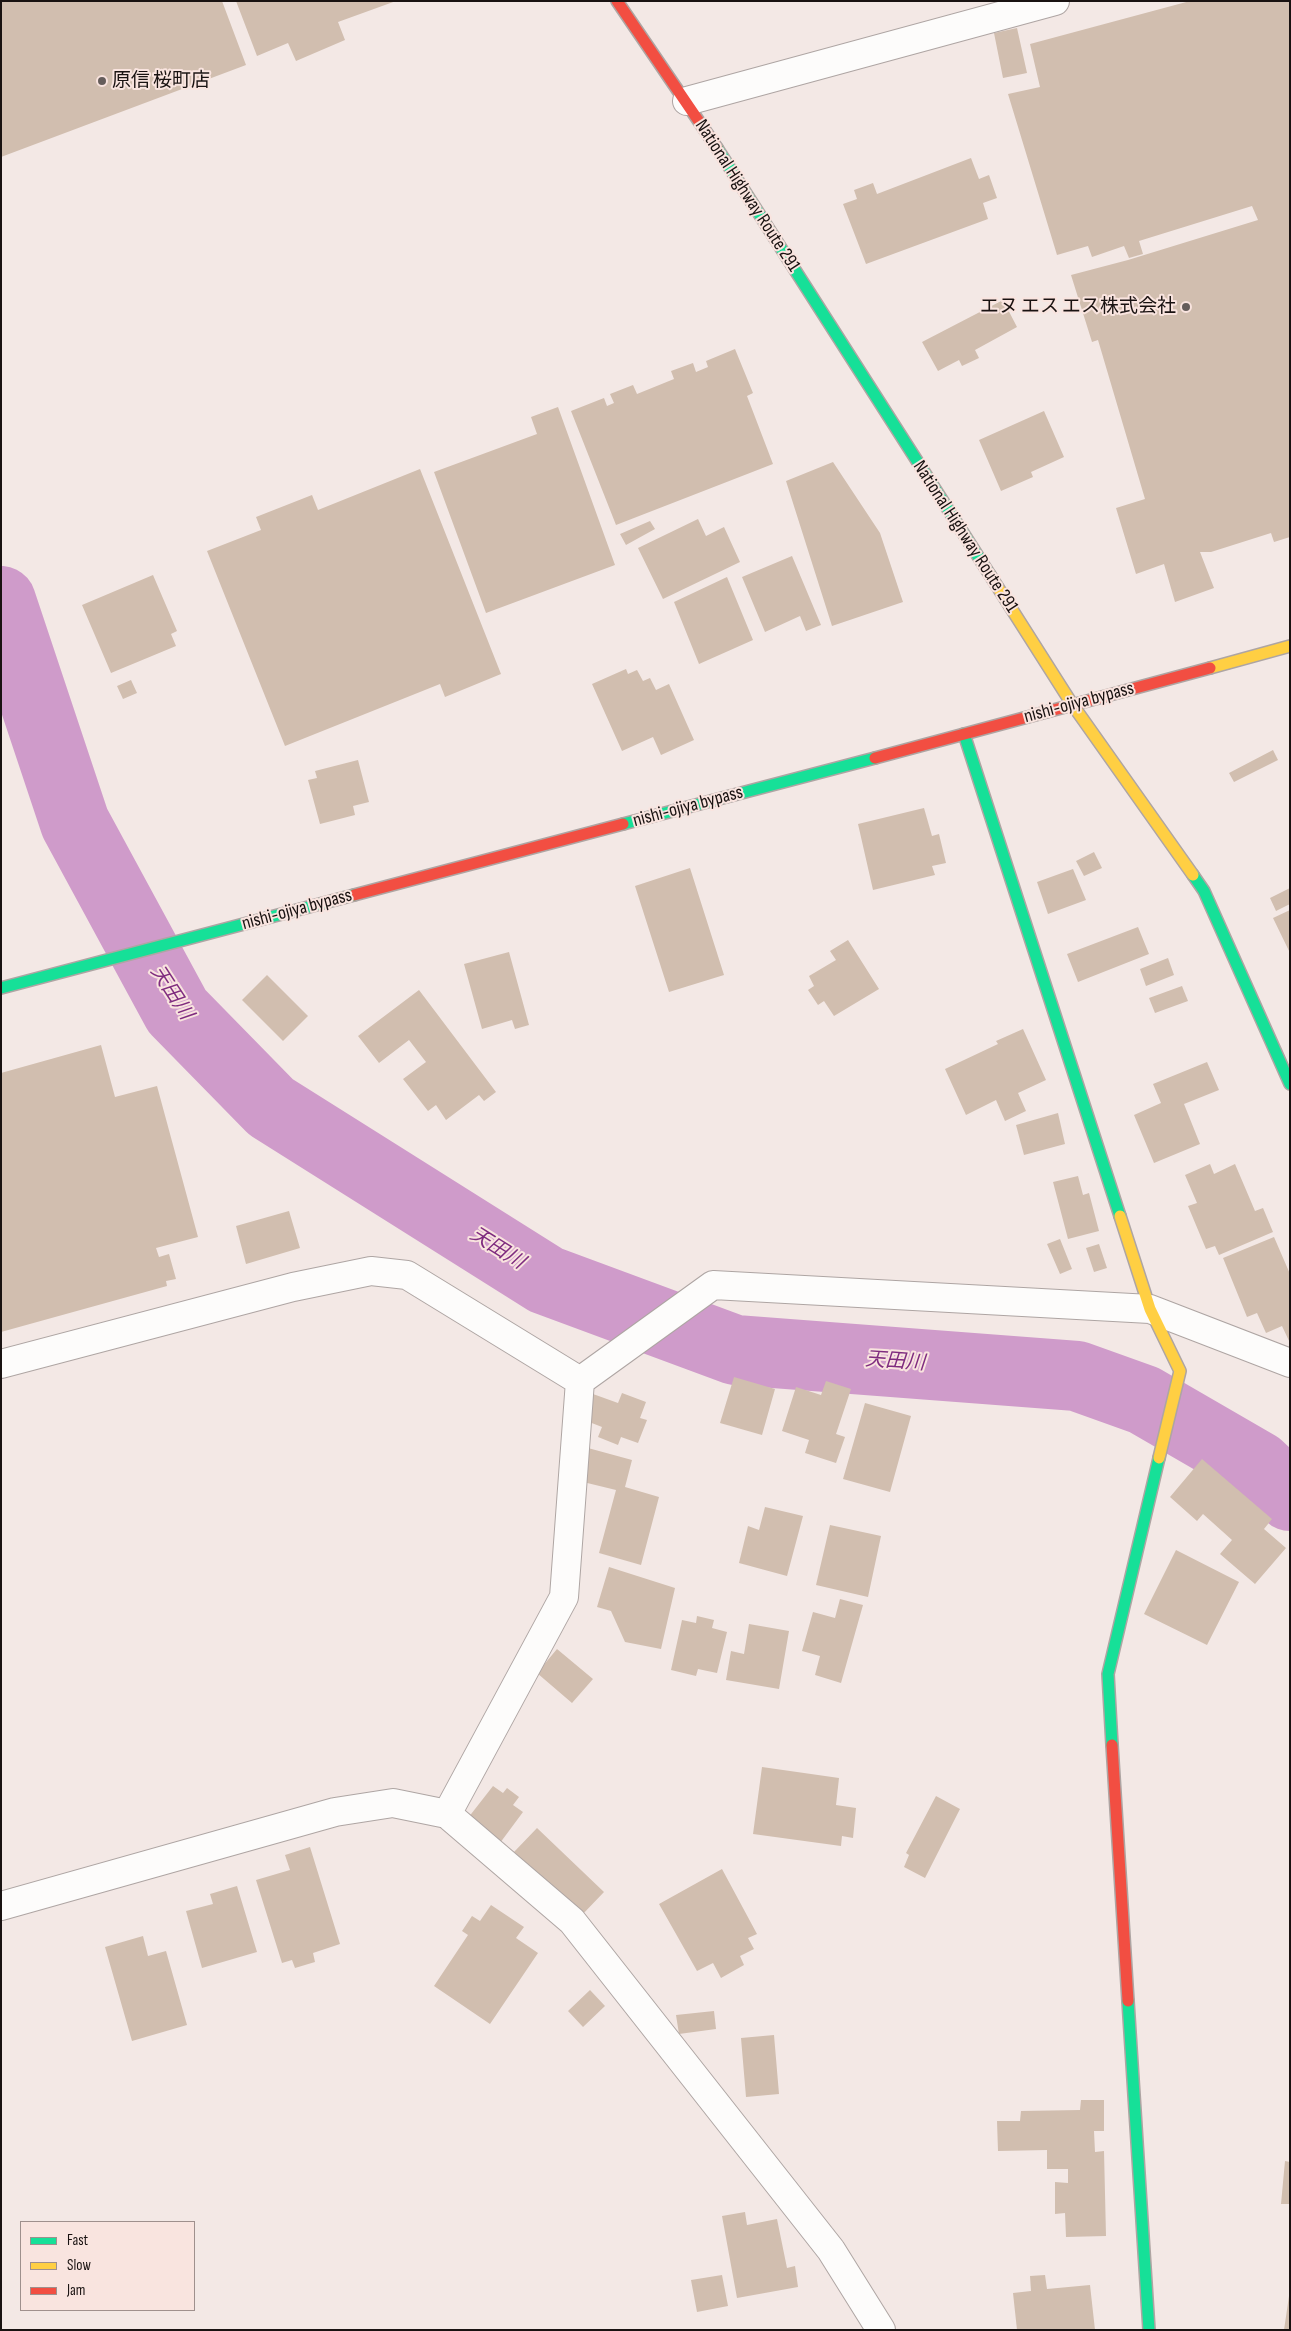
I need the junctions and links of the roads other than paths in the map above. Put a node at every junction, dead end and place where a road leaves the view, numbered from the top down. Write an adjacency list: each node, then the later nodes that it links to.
1 (617, 1): 3 (main road, National Highway Route 291)
2 (1055, 1): 3 (street)
3 (687, 101): 5 (main road, National Highway Route 291)
4 (1290, 646): 5 (main road, nishi-ojiya bypass)
5 (1072, 704): 6 (main road, nishi-ojiya bypass); 8 (main road, National Highway Route 291)
6 (964, 734): 7 (main road, nishi-ojiya bypass); 9 (main road)
7 (1, 988)
8 (1290, 1084)
9 (1150, 1309): 10 (street); 12 (street); 16 (main road)
10 (1290, 1363)
11 (1, 1364): 12 (street)
12 (580, 1381): 13 (street)
13 (447, 1814): 14 (street); 15 (street)
14 (1, 1906)
15 (881, 2330)
16 (1149, 2330)

